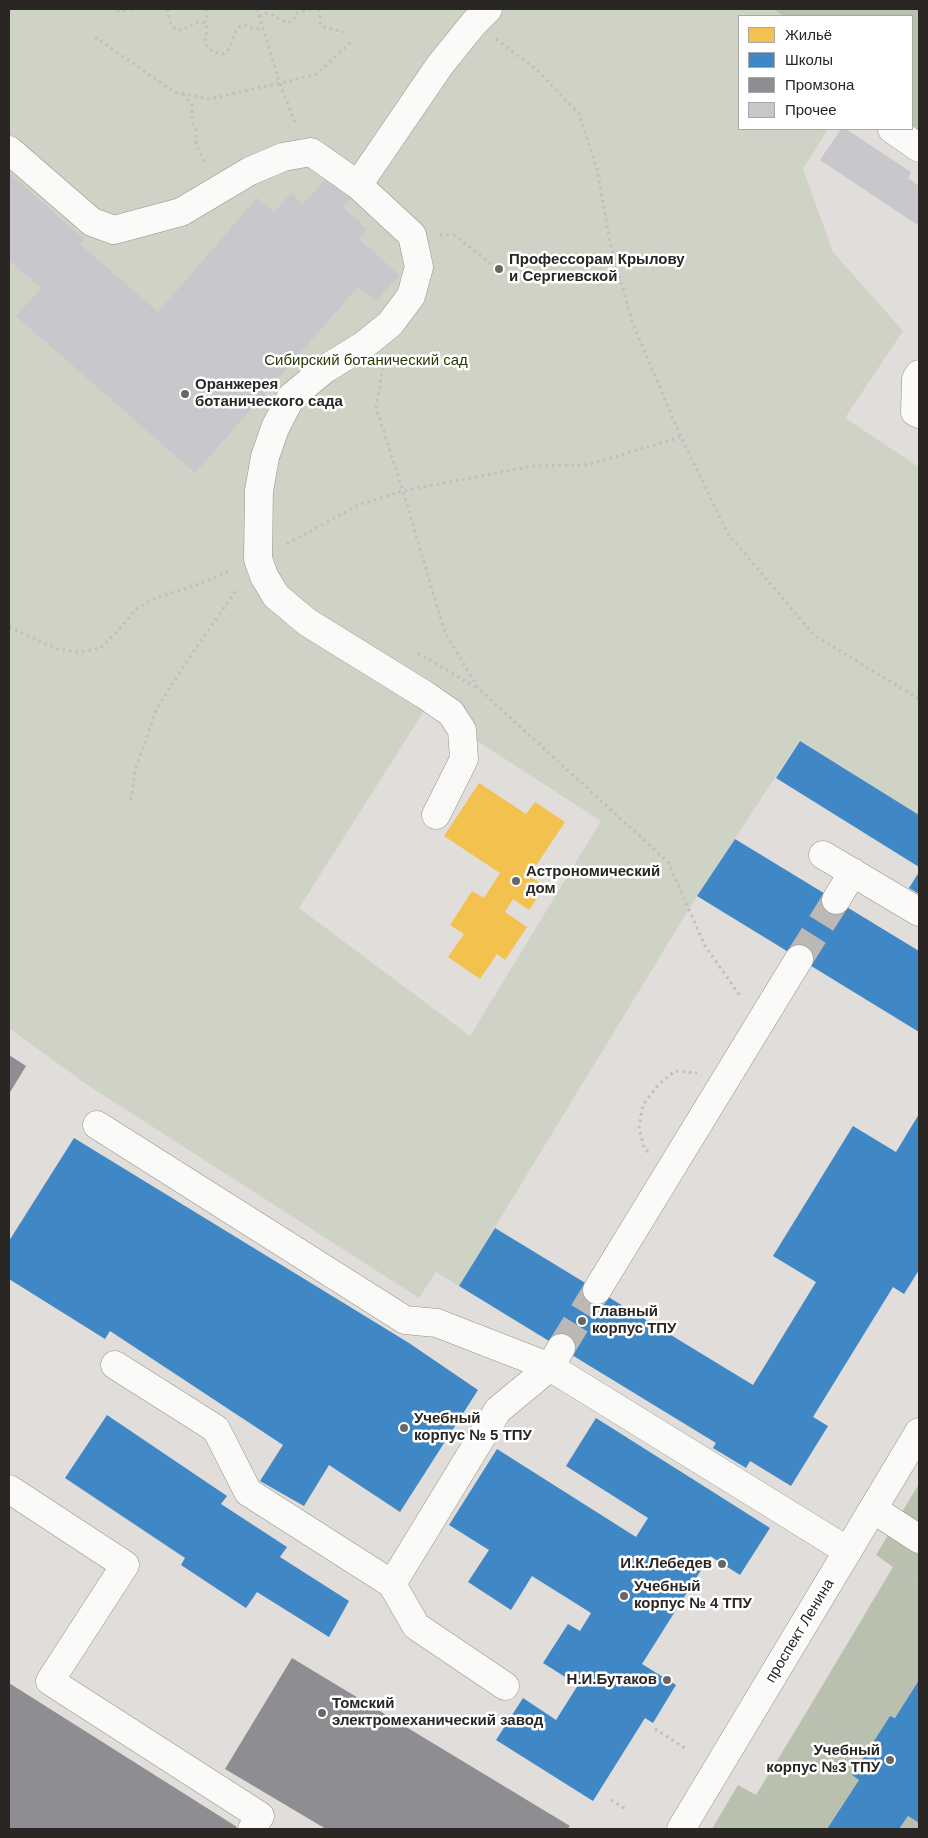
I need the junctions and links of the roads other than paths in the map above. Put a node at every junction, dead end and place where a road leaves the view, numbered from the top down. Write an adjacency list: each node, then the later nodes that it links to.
1 (481, 16): 5 (main road)
2 (893, 130): 3 (main road)
3 (919, 148)
4 (9, 150): 5 (main road)
5 (358, 184): 8 (main road)
6 (919, 374): 7 (main road)
7 (919, 414)
8 (436, 815)
9 (823, 855): 10 (main road)
10 (853, 872): 11 (main road); 12 (main road)
11 (836, 900)
12 (919, 912)
13 (800, 959): 15 (main road)
14 (97, 1125): 16 (main road)
15 (597, 1290)
16 (555, 1357): 22 (main road); 23 (main road)
17 (115, 1365): 23 (main road)
18 (919, 1432): 20 (main road, проспект Ленина)
19 (9, 1489): 25 (main road)
20 (872, 1509): 21 (main road); 22 (main road, проспект Ленина)
21 (919, 1539)
22 (848, 1550): 26 (main road, проспект Ленина)
23 (392, 1584): 24 (main road)
24 (505, 1686)
25 (252, 1829)
26 (681, 1829)

